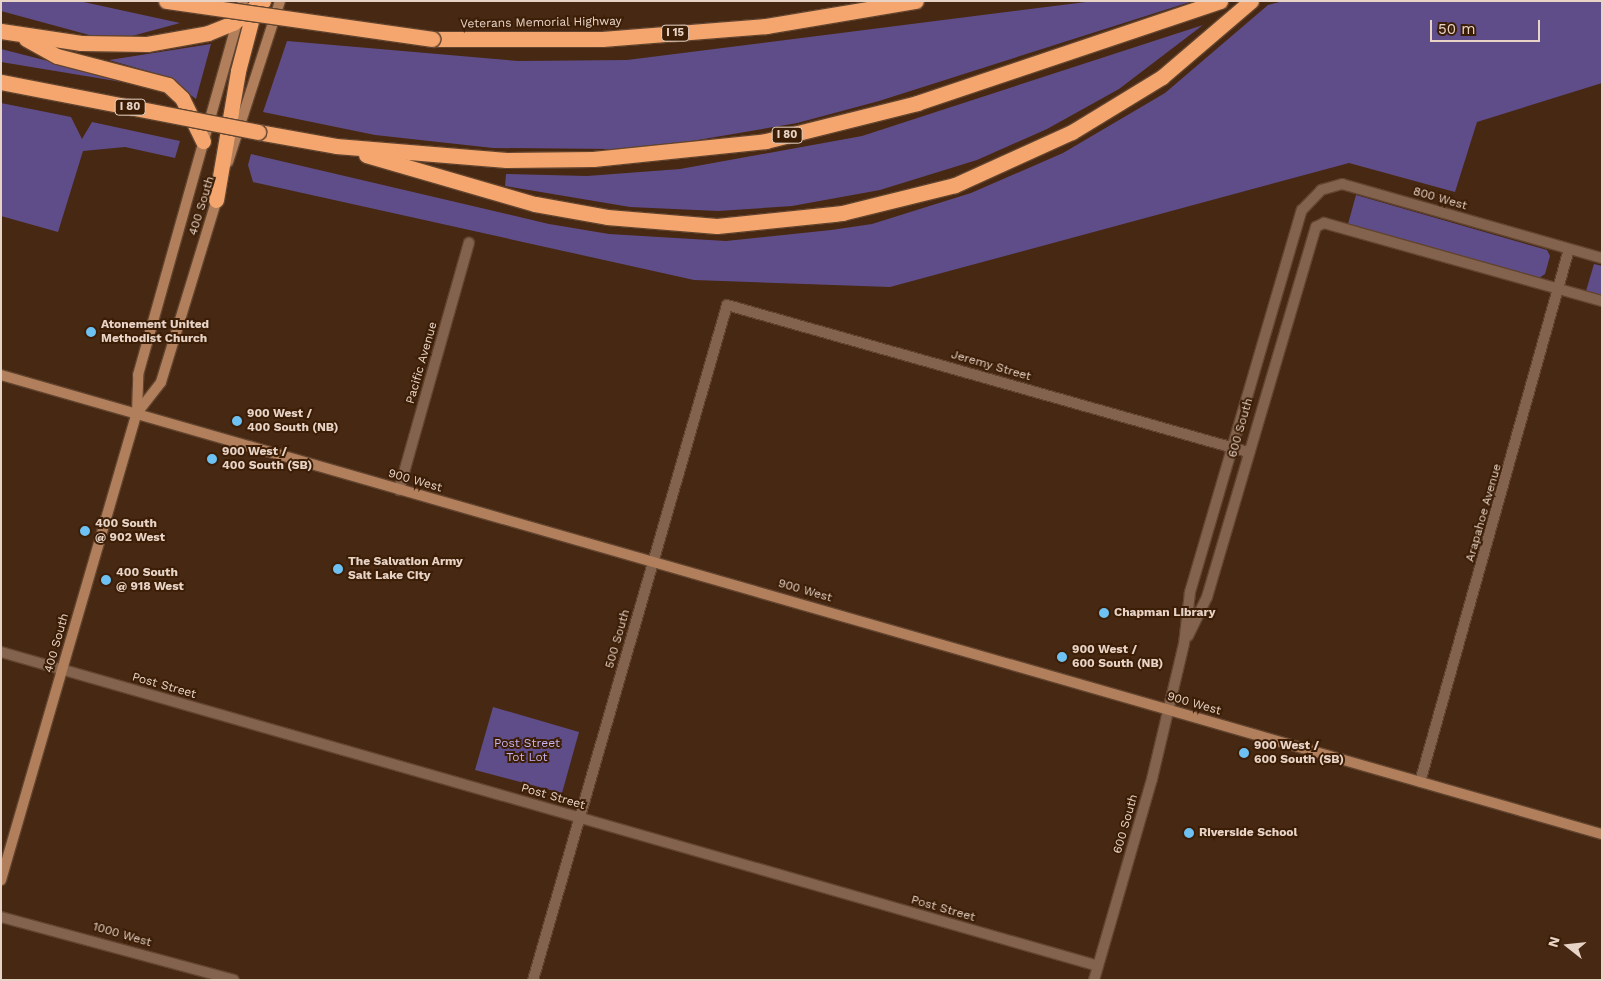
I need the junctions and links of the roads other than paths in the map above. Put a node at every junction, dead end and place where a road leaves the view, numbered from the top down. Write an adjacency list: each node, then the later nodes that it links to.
1 (166, 1): 3 (highway, Veterans Memorial Highway / I 15, bridge)
2 (280, 1): 13 (main road, 400 South)
3 (916, 1)
4 (1220, 1): 12 (highway, I 80)
5 (1251, 1): 12 (highway)
6 (254, 3): 7 (highway); 13 (highway)
7 (237, 20): 9 (highway); 11 (main road, 400 South)
8 (1, 31): 9 (highway)
9 (18, 35): 11 (highway)
10 (1, 82): 12 (highway, I 80, bridge)
11 (202, 141): 22 (main road, 400 South)
12 (336, 146)
13 (216, 200): 22 (main road, 400 South)
14 (1293, 232): 16 (street, 800 West); 23 (street, 600 South)
15 (469, 243): 25 (street, Pacific Avenue)
16 (1569, 249): 17 (street, 800 West); 18 (street, Arapahoe Avenue)
17 (1602, 258)
18 (1561, 290): 19 (street); 24 (street, 600 South); 31 (street, Arapahoe Avenue)
19 (1602, 301)
20 (727, 305): 23 (street, Jeremy Street); 26 (street, 500 South)
21 (1, 374): 22 (main road, 900 West)
22 (137, 413): 25 (main road, 900 West); 29 (main road, 400 South)
23 (1231, 447): 24 (street, Jeremy Street); 27 (street, 600 South)
24 (1248, 452): 27 (street, 600 South)
25 (399, 490): 26 (main road, 900 West)
26 (653, 562): 30 (main road, 900 West); 32 (street, 500 South)
27 (1184, 644): 30 (street, 600 South)
28 (1, 652): 29 (street, Post Street)
29 (62, 670): 32 (street, Post Street); 34 (main road, 400 South)
30 (1166, 710): 31 (main road, 900 West); 36 (street, 600 South)
31 (1420, 782): 33 (main road, 900 West)
32 (580, 818): 36 (street, Post Street); 38 (street, 500 South)
33 (1602, 834)
34 (1, 880)
35 (1, 917): 37 (street, 1000 West)
36 (1098, 966): 39 (street, 600 South)
37 (234, 980)
38 (533, 980)
39 (1094, 980)

